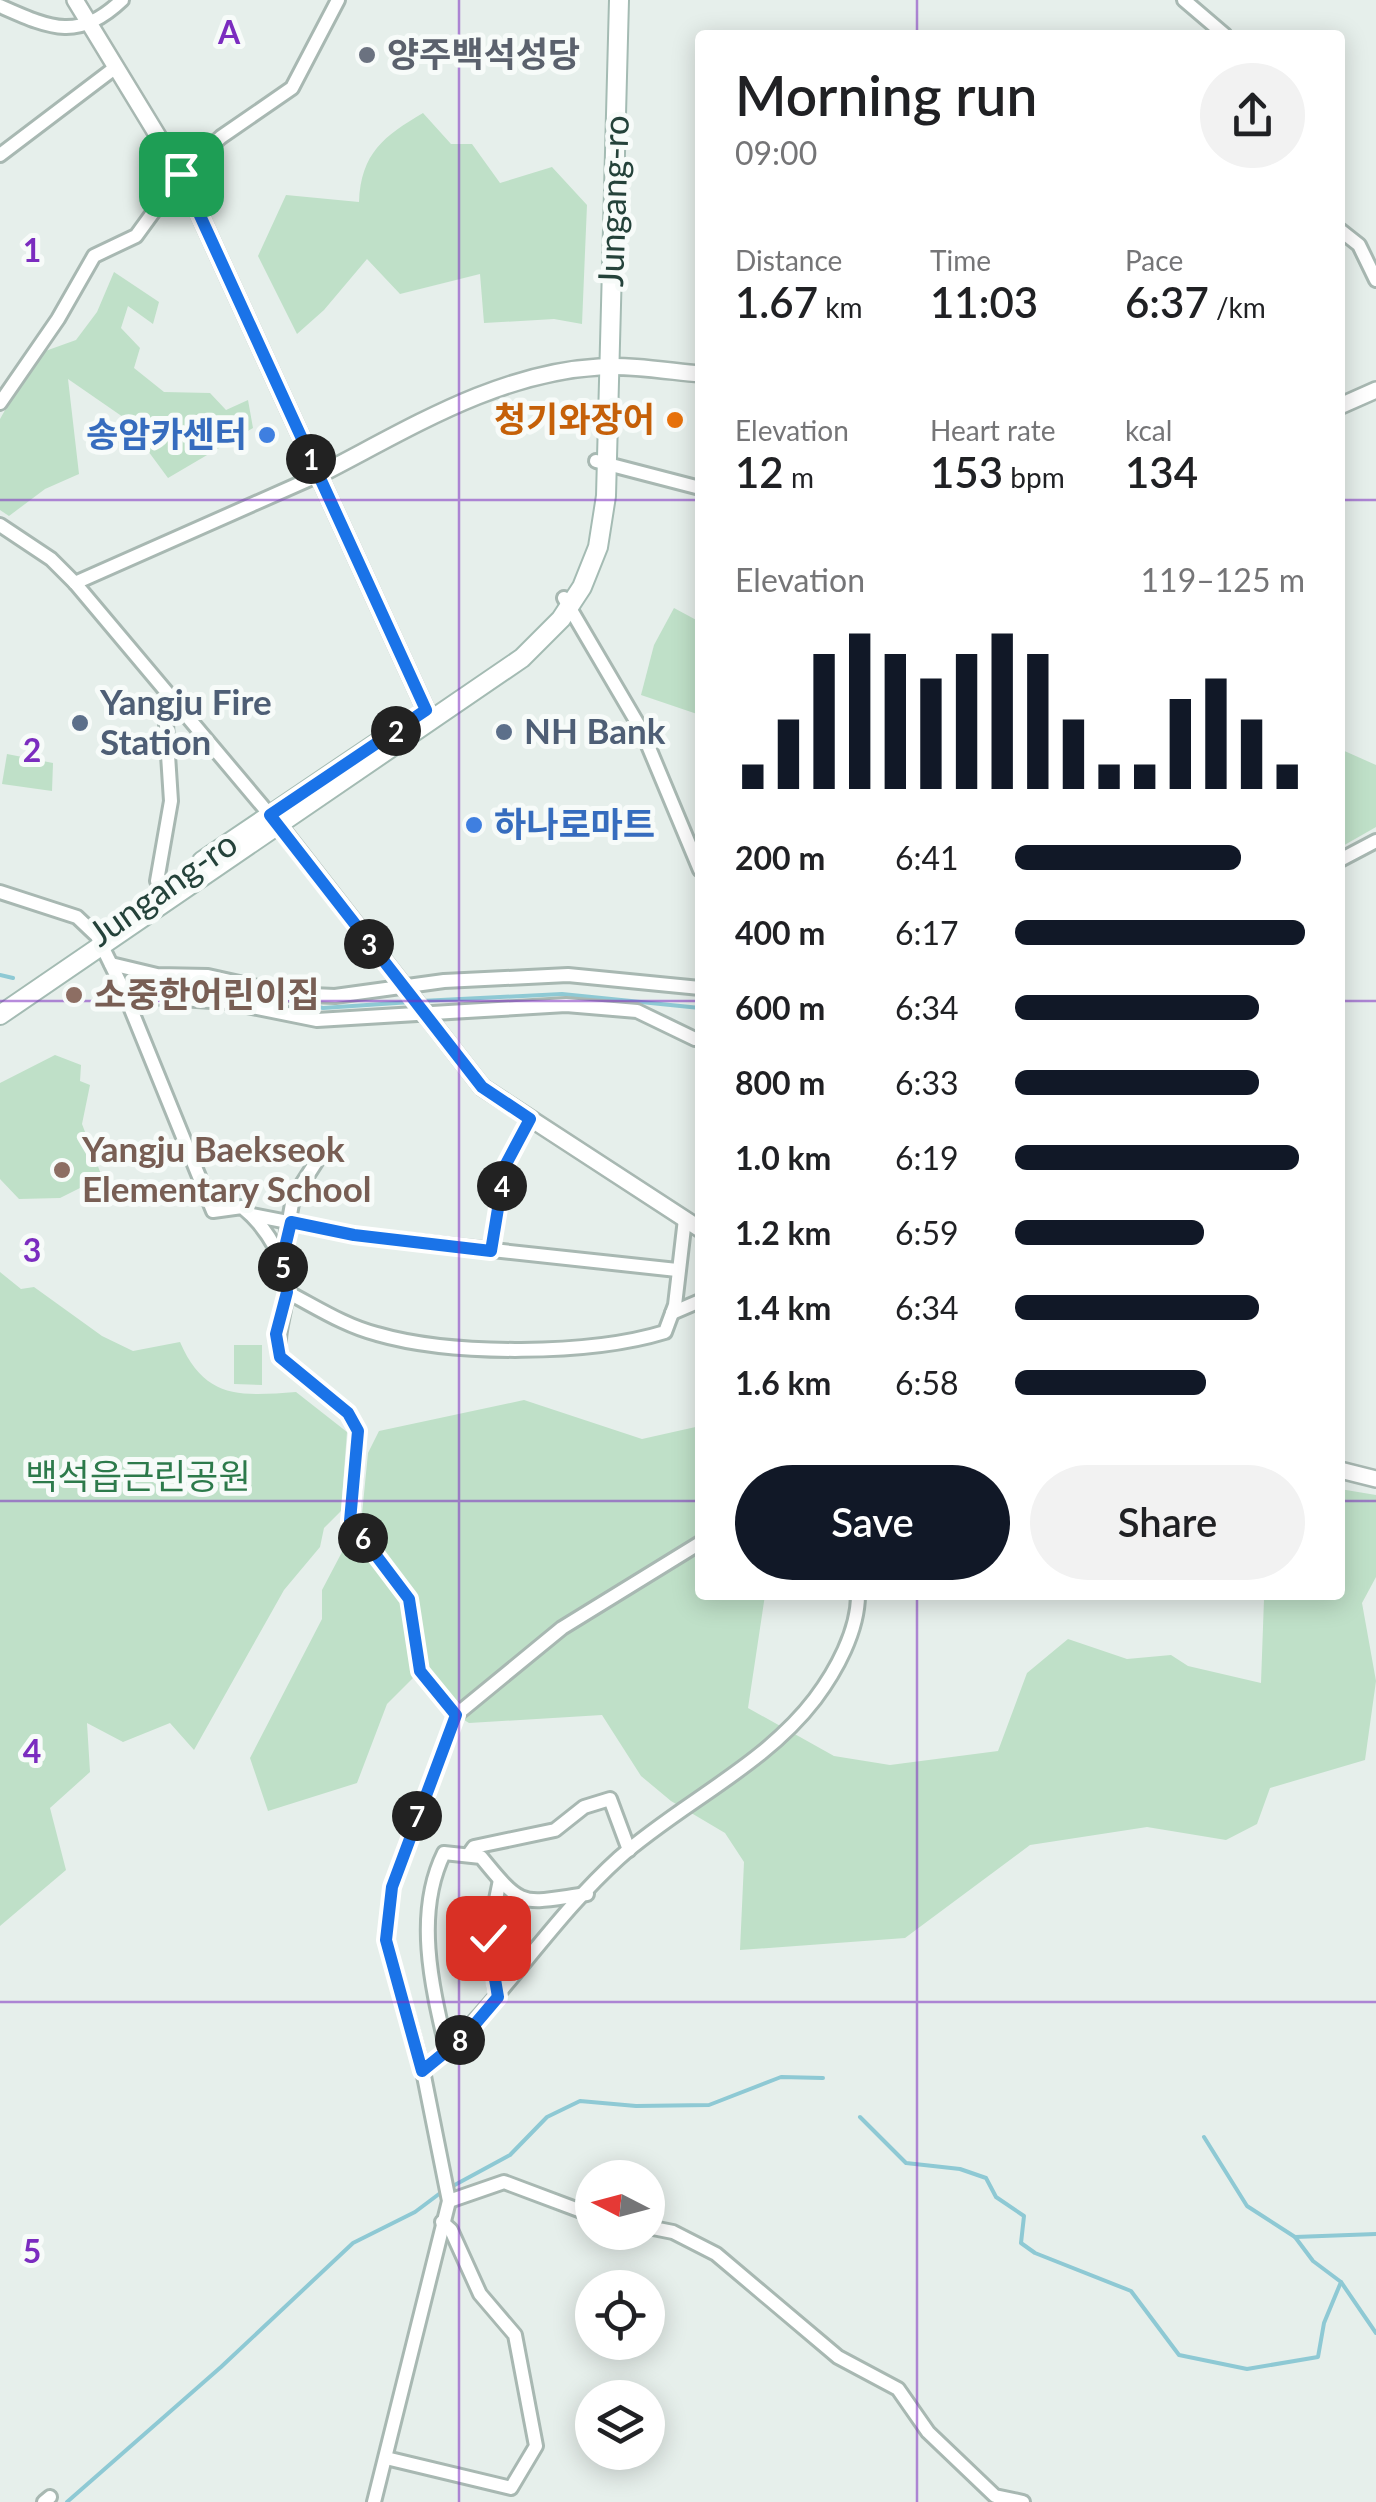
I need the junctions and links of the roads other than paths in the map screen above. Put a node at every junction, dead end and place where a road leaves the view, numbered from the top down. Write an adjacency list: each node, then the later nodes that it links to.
1 (75, 0): 8 (street)
2 (122, 0): 8 (street)
3 (338, 0): 12 (street)
4 (611, 0): 16 (main road, Jungang-ro)
5 (620, 0): 15 (main road, Jungang-ro)
6 (1184, 0): 9 (street)
7 (0, 6): 8 (street)
8 (90, 25): 10 (street)
9 (1219, 30)
10 (116, 67): 11 (street); 12 (street)
11 (0, 156)
12 (181, 174): 19 (street); 22 (street)
13 (1345, 235): 14 (street)
14 (1376, 280)
15 (612, 286): 16 (main road, Jungang-ro); 17 (street)
16 (606, 367): 17 (street); 21 (main road, Jungang-ro); 22 (street)
17 (695, 377)
18 (1376, 390): 20 (street)
19 (0, 403)
20 (1345, 404)
21 (602, 462): 23 (street); 26 (main road, Jungang-ro)
22 (319, 474): 25 (street); 28 (street)
23 (695, 487)
24 (0, 525): 25 (street)
25 (75, 582): 27 (street)
26 (567, 602): 28 (main road, Jungang-ro); 29 (main road, Jungang-ro); 32 (street)
27 (173, 699): 29 (street); 33 (street)
28 (426, 710): 29 (main road, Jungang-ro)
29 (274, 821): 33 (main road, Jungang-ro); 35 (main road, Jungang-ro); 38 (street)
30 (1376, 841): 31 (street)
31 (1345, 857)
32 (695, 858)
33 (161, 888): 35 (main road, Jungang-ro)
34 (0, 892): 35 (street)
35 (100, 941): 36 (street); 37 (main road, Jungang-ro)
36 (113, 967): 38 (street); 40 (street)
37 (57, 968): 41 (main road, Jungang-ro); 43 (main road, Jungang-ro)
38 (402, 987): 39 (street); 42 (street)
39 (695, 987)
40 (125, 994): 42 (street); 47 (street)
41 (0, 1001)
42 (424, 1012): 44 (street); 45 (street)
43 (0, 1015)
44 (695, 1039)
45 (530, 1119): 48 (street); 51 (street)
46 (318, 1159): 49 (street)
47 (252, 1215): 49 (street); 52 (street)
48 (685, 1219): 50 (street); 53 (street)
49 (291, 1222): 51 (street); 52 (street)
50 (695, 1226)
51 (491, 1251): 53 (street)
52 (282, 1260): 54 (street)
53 (677, 1270): 56 (street)
54 (287, 1292): 56 (street); 61 (street)
55 (695, 1303): 56 (street)
56 (672, 1313)
57 (1345, 1471): 58 (street)
58 (1376, 1478)
59 (695, 1545): 61 (street)
60 (857, 1600): 62 (street)
61 (456, 1715): 68 (street)
62 (630, 1850): 63 (street); 65 (street)
63 (469, 1854): 64 (street); 67 (street)
64 (500, 1880): 65 (street); 66 (street)
65 (587, 1894): 66 (street)
66 (498, 1997): 67 (street)
67 (447, 2051): 68 (street)
68 (422, 2071): 69 (street)
69 (448, 2199): 70 (street); 71 (street)
70 (575, 2209)
71 (442, 2222): 73 (street); 73 (street)
72 (665, 2231): 75 (street)
73 (386, 2458): 74 (street)
74 (374, 2502)
75 (1023, 2502)

